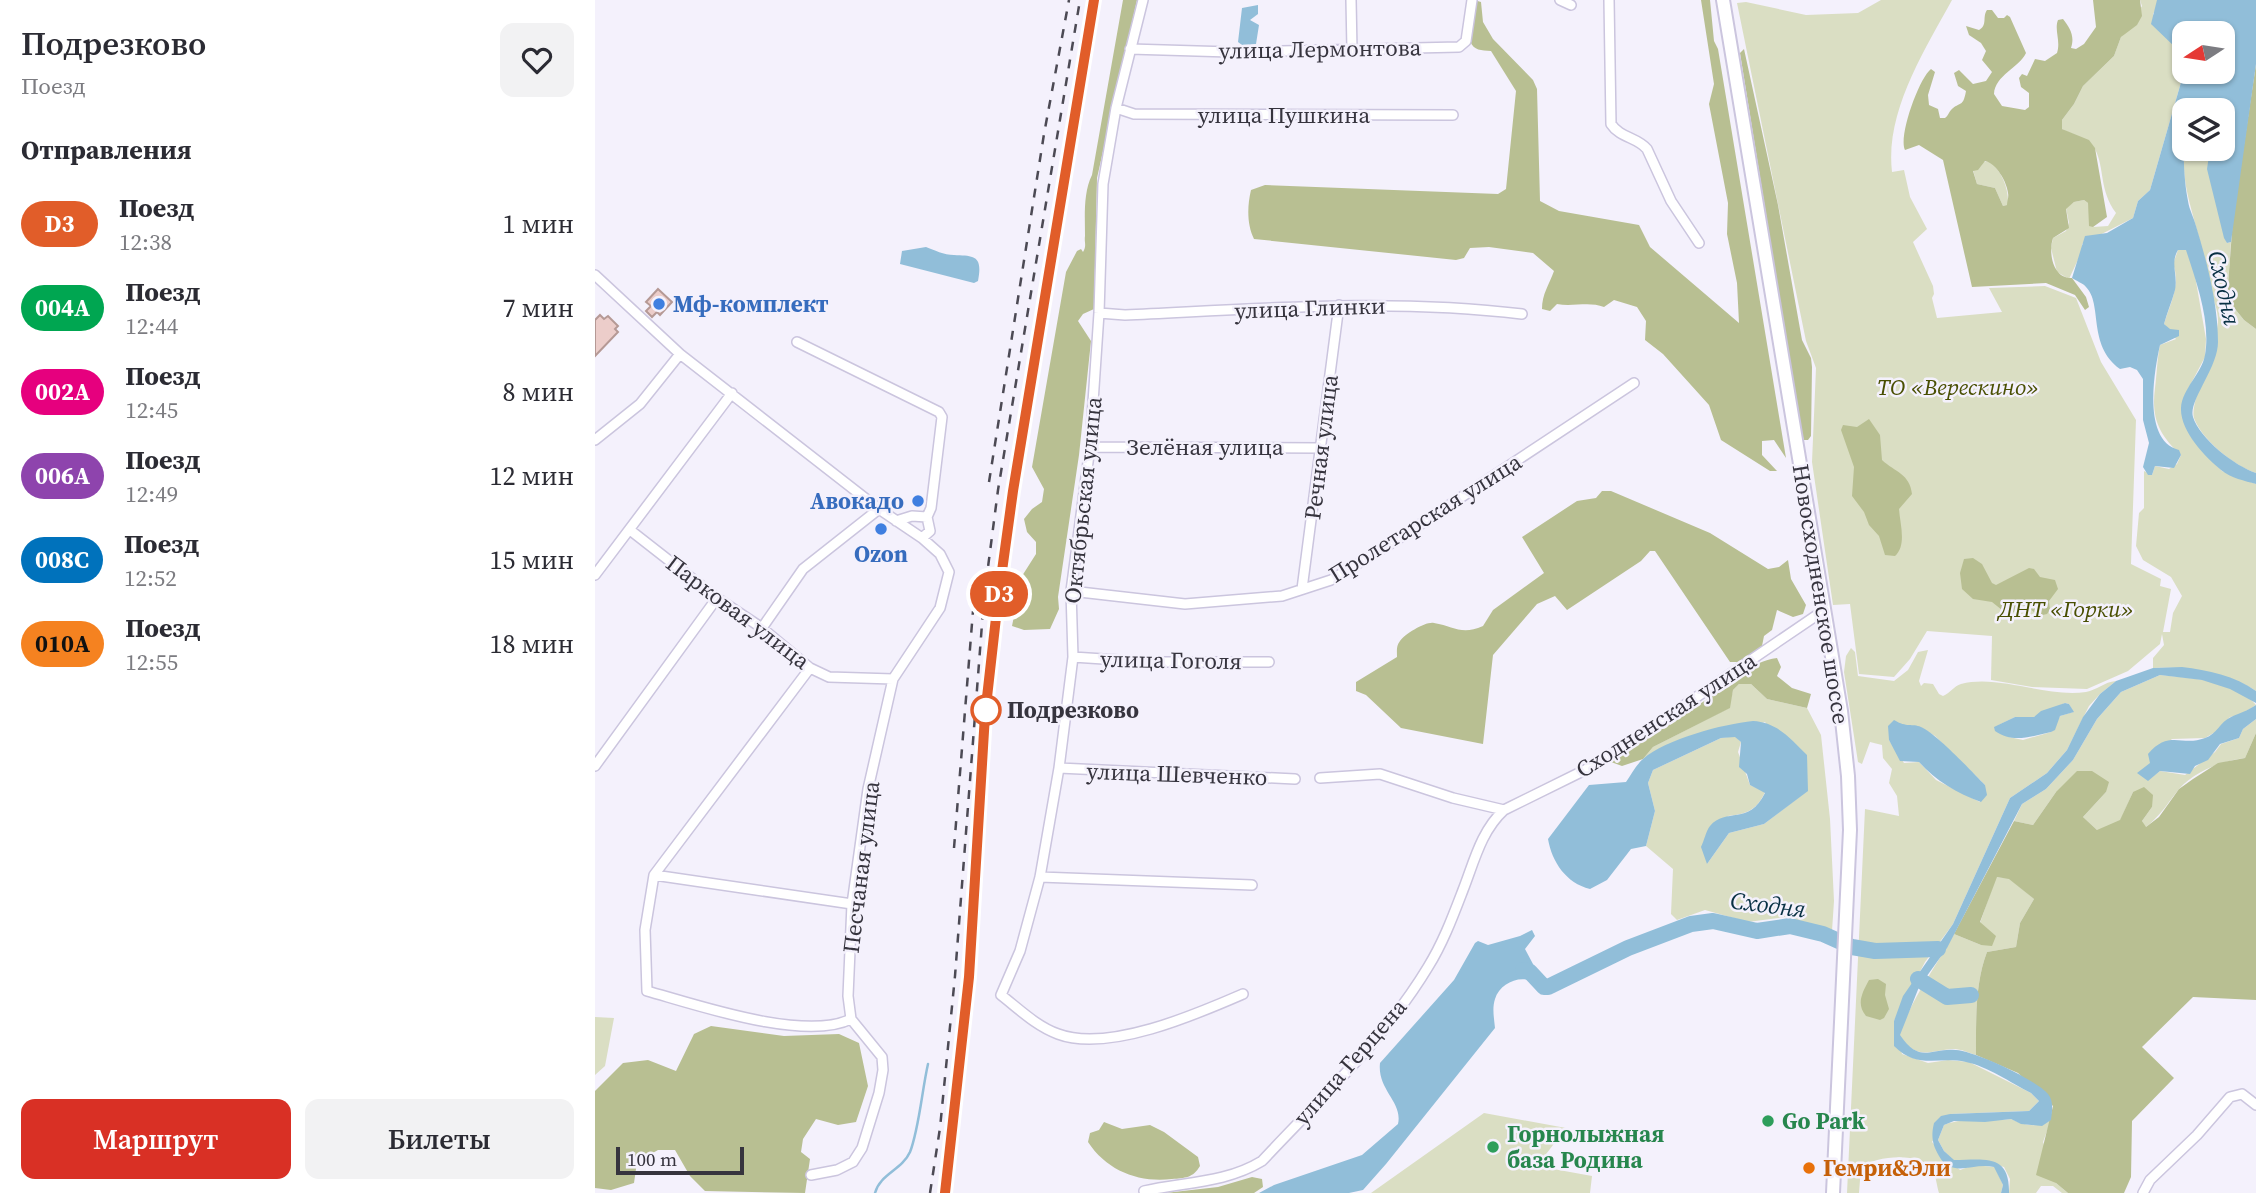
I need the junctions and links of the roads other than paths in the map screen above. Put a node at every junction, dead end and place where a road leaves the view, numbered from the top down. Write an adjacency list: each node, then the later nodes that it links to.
1 (1143, 0): 8 (street, Октябрьская улица)
2 (1351, 0): 9 (street)
3 (1472, 0): 9 (street, улица Лермонтова)
4 (1560, 0): 7 (street)
5 (1609, 0): 12 (street)
6 (1723, 0): 33 (main road, Новосходненское шоссе)
7 (1571, 5)
8 (1130, 48): 9 (street, улица Лермонтова); 10 (street, Октябрьская улица)
9 (1352, 50)
10 (1116, 108): 11 (street, улица Пушкина); 15 (street, Октябрьская улица)
11 (1453, 115)
12 (1699, 243)
13 (595, 275): 18 (street)
14 (1339, 305): 15 (street, улица Глинки); 16 (street, улица Глинки); 23 (street, Речная улица)
15 (1099, 313): 22 (street, Октябрьская улица)
16 (1522, 314)
17 (797, 342): 25 (street)
18 (680, 354): 20 (street); 21 (street)
19 (1635, 383): 30 (street, Пролетарская улица)
20 (732, 393): 24 (street); 27 (street)
21 (595, 440)
22 (1090, 447): 23 (street, Зелёная улица); 31 (street, Октябрьская улица)
23 (1321, 447): 30 (street, Речная улица)
24 (879, 509): 26 (street); 34 (street)
25 (927, 517): 26 (street); 28 (street)
26 (896, 521): 28 (street)
27 (630, 530): 29 (street); 32 (street, Парковая улица)
28 (922, 538): 38 (street, Песчаная улица)
29 (595, 575)
30 (1302, 589): 31 (street, Пролетарская улица)
31 (1071, 591): 35 (street, Октябрьская улица)
32 (717, 598): 34 (street, Парковая улица); 39 (street)
33 (1823, 611): 43 (street, Сходненская улица); 53 (main road, Новосходненское шоссе)
34 (762, 628): 37 (street, Парковая улица)
35 (1073, 657): 36 (street, улица Гоголя); 40 (street, Октябрьская улица)
36 (1269, 662)
37 (810, 668): 38 (street, Парковая улица); 44 (street)
38 (893, 679): 47 (street, Песчаная улица)
39 (595, 766)
40 (1059, 768): 42 (street, улица Шевченко); 45 (street, Октябрьская улица)
41 (1320, 778): 43 (street)
42 (1295, 779)
43 (1504, 810): 52 (street, улица Герцена)
44 (654, 875): 47 (street); 49 (street)
45 (1040, 877): 46 (street); 48 (street, Октябрьская улица)
46 (1252, 885)
47 (852, 904): 49 (street, Песчаная улица)
48 (1243, 994)
49 (851, 1019): 51 (street)
50 (2256, 1105): 54 (street)
51 (811, 1175)
52 (1144, 1191)
53 (1833, 1193)
54 (2143, 1193)

